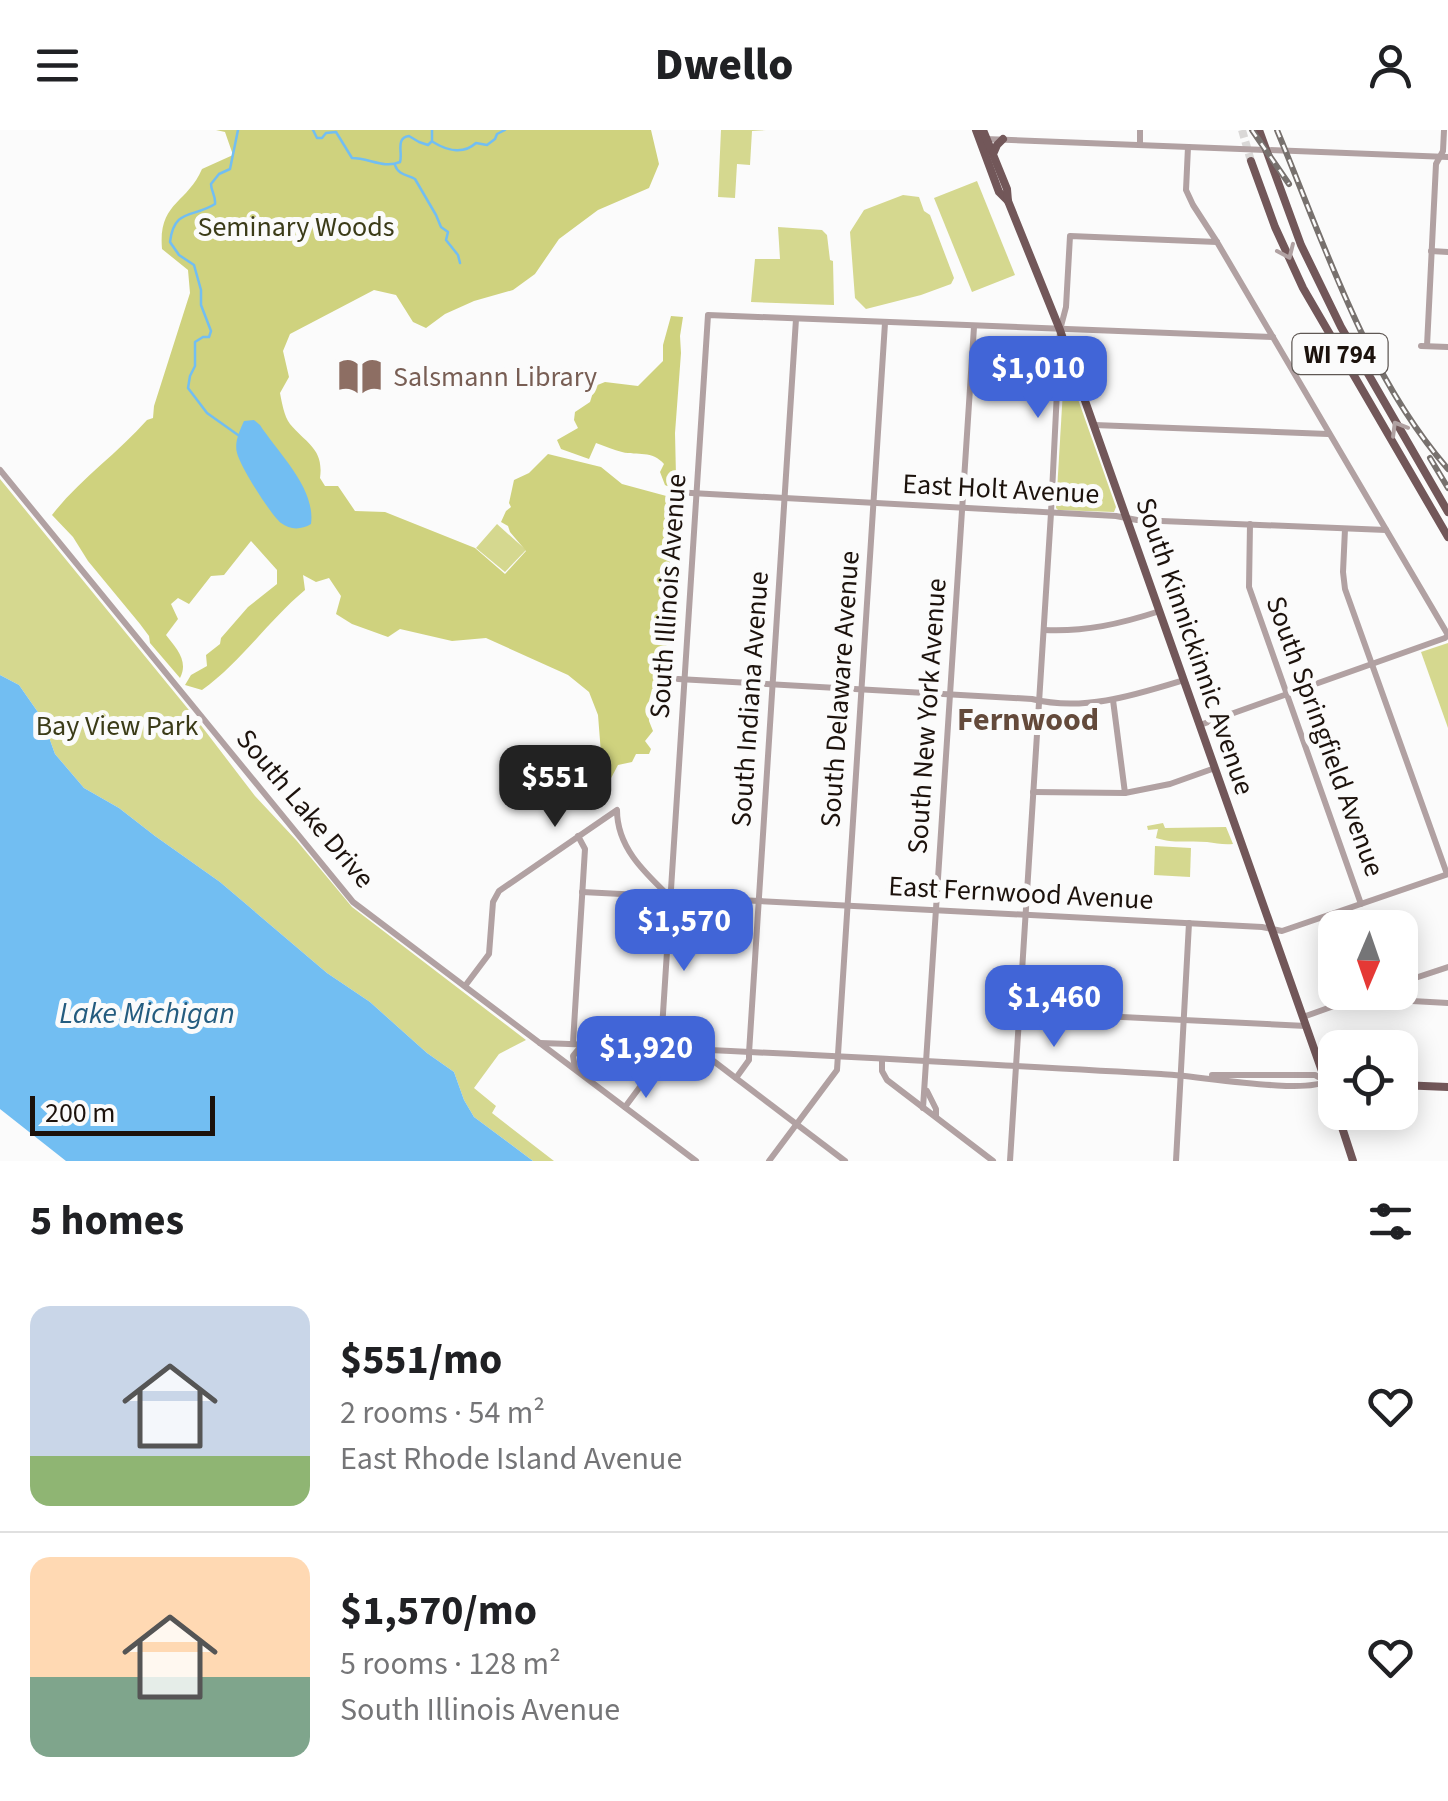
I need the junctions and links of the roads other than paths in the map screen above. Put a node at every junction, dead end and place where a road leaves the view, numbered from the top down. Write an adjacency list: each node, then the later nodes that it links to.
1 (1140, 130): 6 (street)
2 (1258, 130): 31 (main road, WI 794, one-way to 2)
3 (1444, 130): 9 (street)
4 (981, 135): 5 (street); 8 (main road, South Kinnickinnic Avenue); 11 (main road, South Kinnickinnic Avenue)
5 (1003, 139): 6 (street); 8 (main road)
6 (1140, 144): 7 (street)
7 (1188, 146): 9 (street); 12 (street)
8 (994, 157): 11 (main road, South Kinnickinnic Avenue)
9 (1444, 157): 13 (street)
10 (1252, 161): 37 (main road, WI 794, one-way to 37)
11 (1008, 202): 18 (main road, South Kinnickinnic Avenue)
12 (1218, 242): 18 (street); 19 (street)
13 (1431, 251): 14 (street); 20 (street)
14 (1448, 252)
15 (796, 319): 16 (street); 27 (street, South Illinois Avenue); 28 (street, South Indiana Avenue)
16 (885, 323): 17 (street); 29 (street, South Delaware Avenue)
17 (974, 326): 18 (street); 30 (street, South New York Avenue)
18 (1060, 330): 19 (street); 21 (main road, South Kinnickinnic Avenue); 22 (street)
19 (1272, 337): 24 (street)
20 (1448, 346)
21 (1076, 376): 22 (street); 23 (main road, South Kinnickinnic Avenue)
22 (1058, 388): 32 (street)
23 (1094, 425): 24 (street); 33 (main road, South Kinnickinnic Avenue)
24 (1330, 434): 36 (street)
25 (0, 470): 67 (street, South Lake Drive)
26 (673, 492): 27 (street, East Holt Avenue)
27 (696, 494): 28 (street, East Holt Avenue); 42 (street, South Illinois Avenue)
28 (785, 498): 29 (street, East Holt Avenue); 44 (street, South Indiana Avenue)
29 (874, 504): 30 (street, East Holt Avenue); 45 (street, South Delaware Avenue)
30 (962, 508): 32 (street, East Holt Avenue); 47 (street, South New York Avenue)
31 (1448, 512)
32 (1051, 513): 33 (street, East Holt Avenue); 39 (street)
33 (1127, 518): 34 (street, East Holt Avenue); 38 (main road, South Kinnickinnic Avenue)
34 (1250, 524): 35 (street, East Holt Avenue); 46 (street, South Springfield Avenue)
35 (1345, 528): 36 (street, East Holt Avenue); 41 (street)
36 (1387, 530): 40 (street)
37 (1448, 536)
38 (1160, 611): 39 (street); 43 (main road, South Kinnickinnic Avenue)
39 (1043, 630): 48 (street)
40 (1448, 635): 41 (street)
41 (1373, 663): 46 (street); 55 (street)
42 (681, 680): 44 (street); 57 (street, South Illinois Avenue)
43 (1184, 680): 49 (street); 50 (main road, South Kinnickinnic Avenue)
44 (773, 685): 45 (street); 58 (street, South Indiana Avenue)
45 (862, 690): 47 (street); 60 (street, South Delaware Avenue)
46 (1288, 693): 50 (street); 59 (street, South Springfield Avenue)
47 (950, 694): 48 (street); 61 (street, South New York Avenue)
48 (1038, 700): 49 (street); 52 (street)
49 (1113, 700): 53 (street)
50 (1200, 725): 51 (main road, South Kinnickinnic Avenue)
51 (1215, 768): 53 (street); 64 (main road, South Kinnickinnic Avenue)
52 (1032, 792): 53 (street); 62 (street)
53 (1126, 793)
54 (578, 836): 56 (street); 57 (street); 67 (street)
55 (1447, 874): 59 (street, East Fernwood Avenue)
56 (582, 892): 57 (street, East Fernwood Avenue); 75 (street)
57 (670, 897): 58 (street, East Fernwood Avenue); 77 (street, South Illinois Avenue)
58 (759, 901): 60 (street, East Fernwood Avenue); 79 (street, South Indiana Avenue)
59 (1361, 904): 64 (street, East Fernwood Avenue)
60 (848, 906): 61 (street, East Fernwood Avenue); 81 (street, South Delaware Avenue)
61 (936, 910): 62 (street, East Fernwood Avenue); 83 (street, South New York Avenue)
62 (1025, 915): 63 (street, East Fernwood Avenue); 71 (street)
63 (1190, 923): 64 (street, East Fernwood Avenue); 72 (street)
64 (1272, 929): 73 (main road, South Kinnickinnic Avenue)
65 (1448, 966): 66 (street)
66 (1418, 977)
67 (465, 987): 74 (street, South Lake Drive)
68 (1418, 1001): 69 (street)
69 (1448, 1002)
70 (1330, 1010): 73 (street)
71 (1018, 1012): 72 (street); 84 (street)
72 (1184, 1020): 73 (street); 86 (street)
73 (1304, 1021): 80 (main road, South Kinnickinnic Avenue)
74 (540, 1043): 75 (street); 85 (street, South Lake Drive)
75 (572, 1044): 76 (street)
76 (582, 1044): 77 (street); 85 (street)
77 (661, 1048): 78 (street); 92 (street, South Illinois Avenue)
78 (698, 1050): 79 (street); 87 (street)
79 (749, 1053): 81 (street); 87 (street, South Indiana Avenue)
80 (1318, 1053)
81 (838, 1058): 82 (street); 95 (street)
82 (882, 1060): 83 (street); 93 (street)
83 (926, 1062): 84 (street); 88 (street, South New York Avenue)
84 (1015, 1066): 86 (street); 101 (street)
85 (575, 1069): 92 (street, South Lake Drive)
86 (1183, 1075): 89 (street); 102 (street)
87 (736, 1078): 95 (street)
88 (925, 1086): 93 (street, South New York Avenue); 94 (street)
89 (1318, 1086)
90 (1418, 1086): 91 (main road)
91 (1448, 1088)
92 (624, 1107): 97 (street, South Lake Drive)
93 (924, 1108): 94 (street)
94 (936, 1117): 100 (street)
95 (797, 1124): 98 (street); 99 (street)
96 (1343, 1130): 103 (main road, South Kinnickinnic Avenue)
97 (696, 1161)
98 (769, 1161)
99 (846, 1161)
100 (993, 1161)
101 (1013, 1161)
102 (1176, 1161)
103 (1353, 1161)

